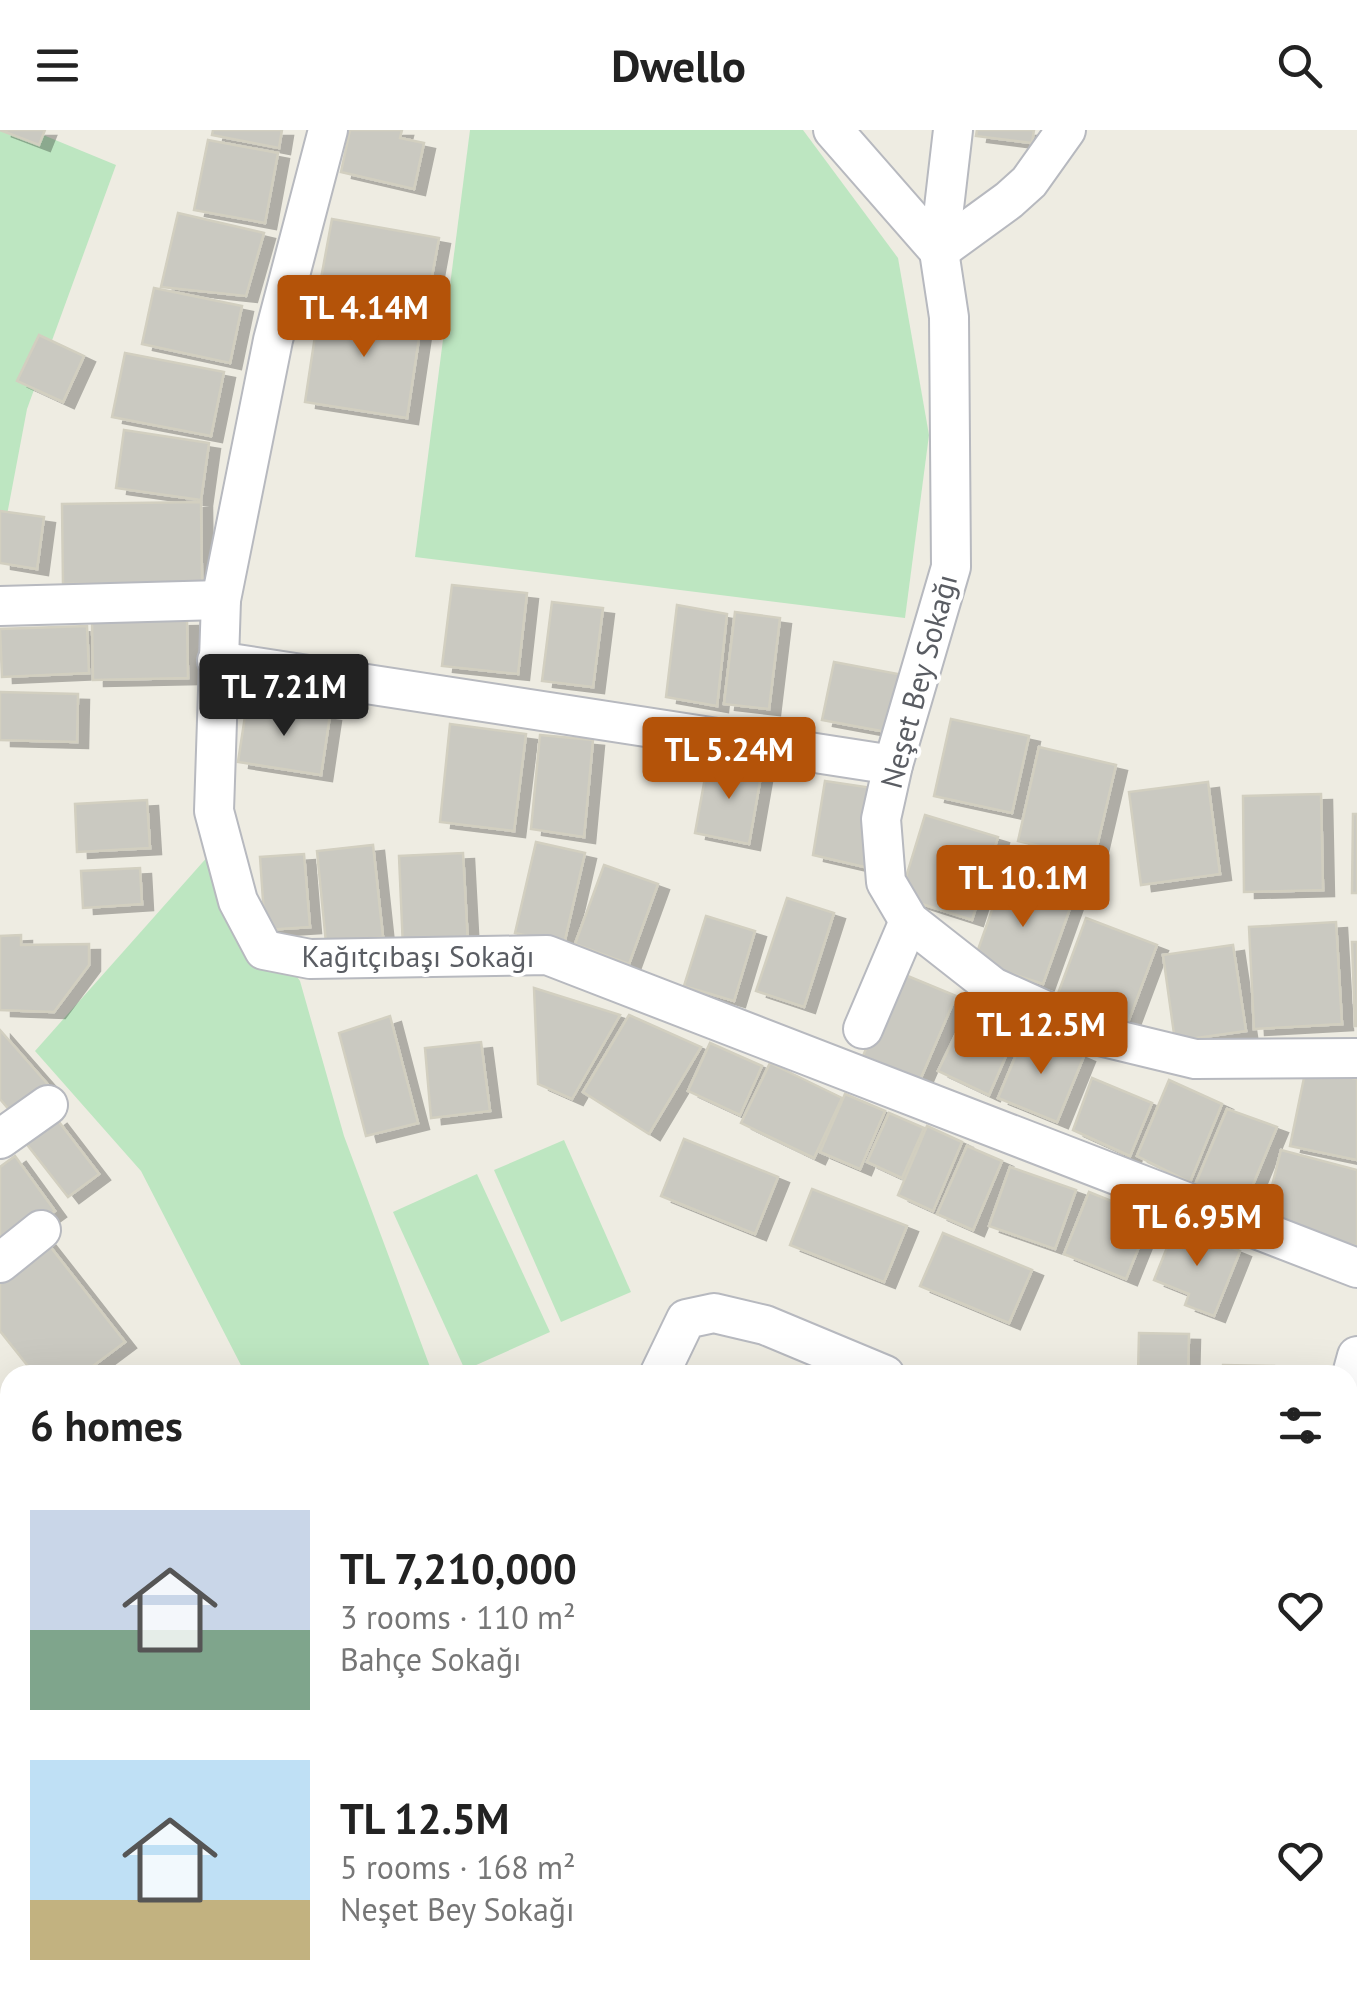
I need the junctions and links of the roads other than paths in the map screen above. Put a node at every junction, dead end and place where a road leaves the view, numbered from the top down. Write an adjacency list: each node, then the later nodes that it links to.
1 (328, 130): 6 (street, Kağıtçıbaşı Sokağı)
2 (834, 130): 5 (street)
3 (953, 130): 5 (street, Neşet Bey Sokağı)
4 (1066, 130): 5 (street)
5 (939, 251): 9 (street, Neşet Bey Sokağı)
6 (221, 600): 7 (street); 8 (street, Kağıtçıbaşı Sokağı)
7 (0, 606)
8 (217, 661): 9 (street); 17 (street, Kağıtçıbaşı Sokağı)
9 (893, 764): 10 (street, Neşet Bey Sokağı)
10 (908, 921): 11 (street); 12 (street, Neşet Bey Sokağı)
11 (863, 1029)
12 (1357, 1058)
13 (48, 1105): 14 (street)
14 (0, 1139)
15 (42, 1230): 16 (street)
16 (0, 1263)
17 (1357, 1268)
18 (664, 1365): 19 (street)
19 (862, 1365)

